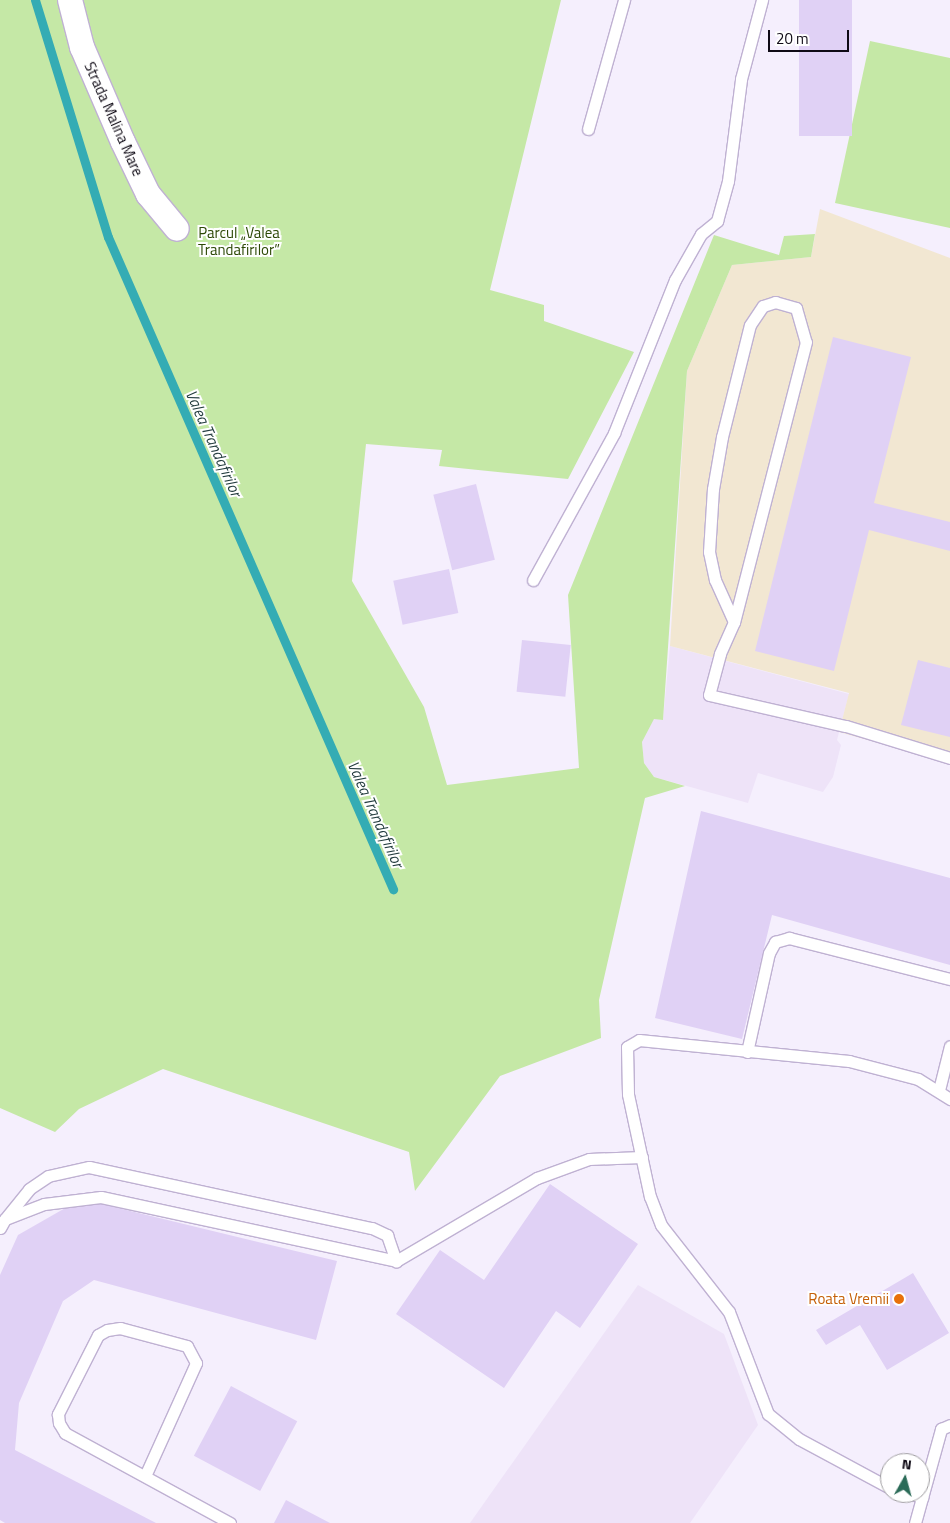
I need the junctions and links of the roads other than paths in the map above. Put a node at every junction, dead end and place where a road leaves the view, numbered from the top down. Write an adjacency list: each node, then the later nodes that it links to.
1 (70, 0): 5 (street, Strada Malina Mare)
2 (624, 0): 4 (lane)
3 (762, 0): 6 (lane)
4 (588, 129)
5 (177, 230)
6 (533, 580)
7 (734, 622): 7 (lane); 8 (lane)
8 (950, 758)
9 (950, 979): 11 (lane)
10 (950, 1046): 12 (lane)
11 (747, 1052): 12 (lane); 14 (lane)
12 (938, 1090): 13 (lane)
13 (950, 1099)
14 (642, 1157): 16 (lane); 20 (lane)
15 (3, 1223): 16 (lane); 16 (lane)
16 (396, 1261)
17 (950, 1425): 18 (lane)
18 (930, 1468)
19 (144, 1476): 19 (lane); 22 (lane)
20 (880, 1483)
21 (920, 1503): 23 (lane)
22 (230, 1523)
23 (914, 1523)

